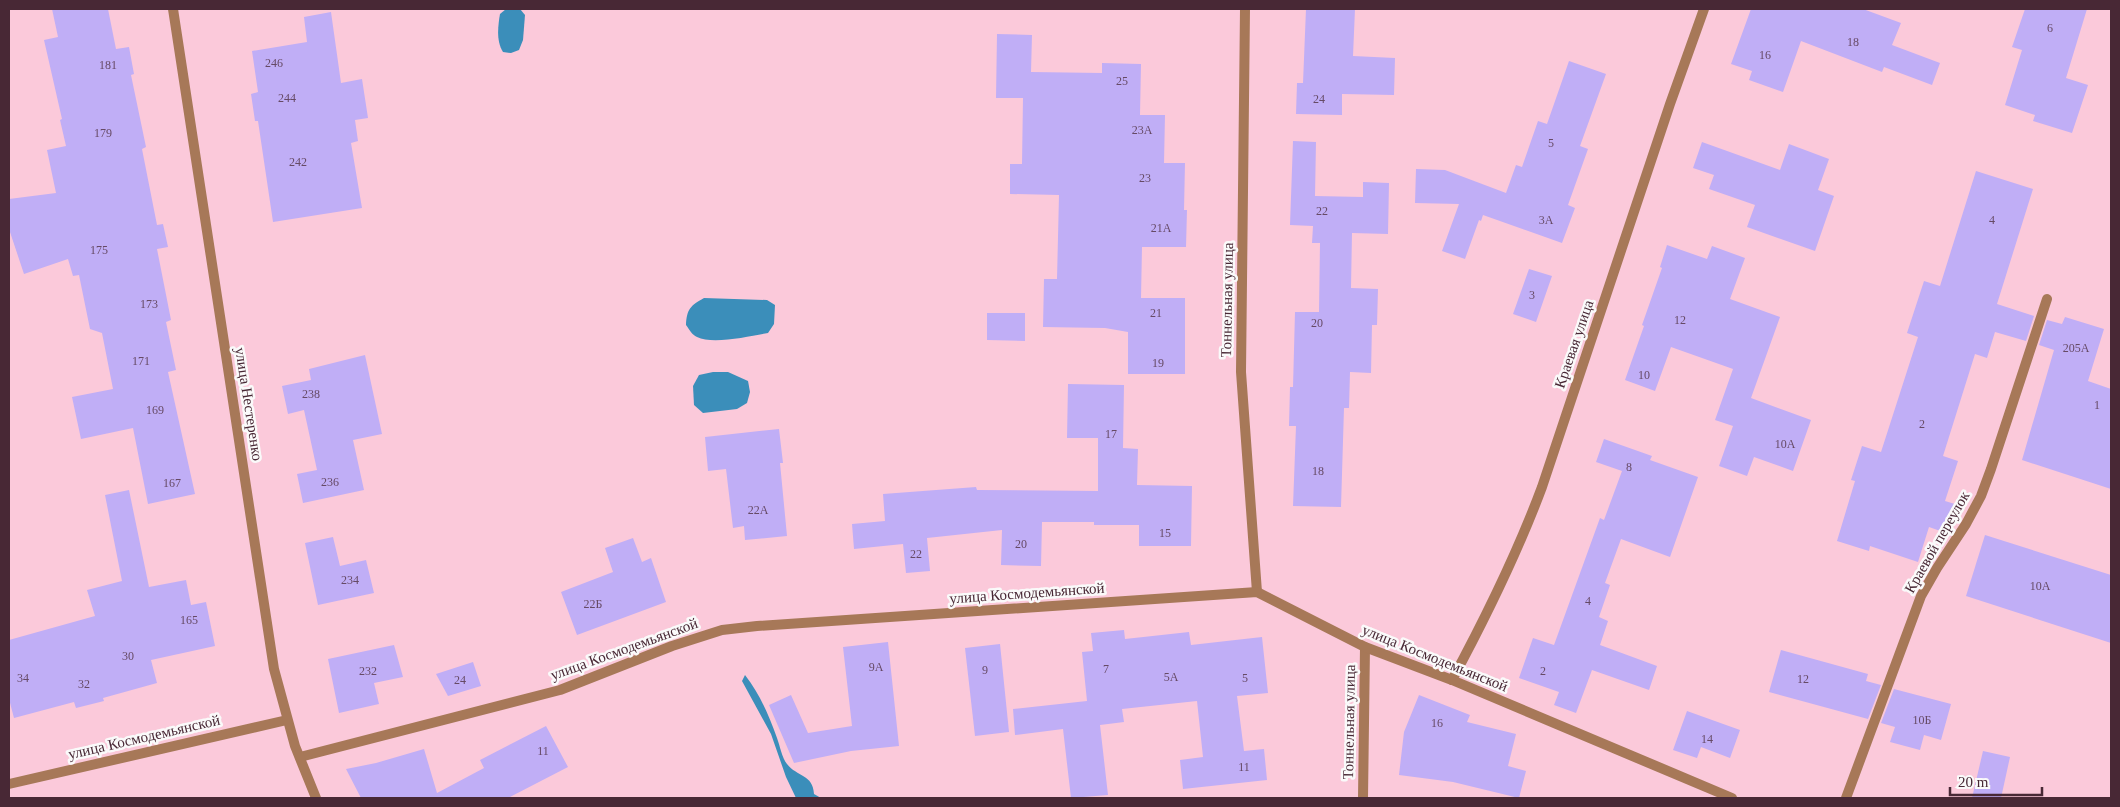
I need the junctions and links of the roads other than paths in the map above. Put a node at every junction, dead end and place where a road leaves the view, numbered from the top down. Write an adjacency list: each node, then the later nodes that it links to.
1 (173, 9): 8 (street, улица Нестеренко)
2 (1246, 9): 5 (street, Тоннельная улица)
3 (1704, 9): 7 (street, Краевая улица)
4 (2046, 299): 14 (street, Краевой переулок)
5 (1257, 592): 6 (street, улица Космодемьянской); 9 (street, улица Космодемьянской)
6 (1365, 647): 7 (street, улица Космодемьянской); 12 (street, Тоннельная улица)
7 (1452, 680): 13 (street, улица Космодемьянской)
8 (287, 720): 9 (street, улица Нестеренко); 10 (street, улица Космодемьянской)
9 (300, 757): 11 (street, улица Нестеренко)
10 (9, 784)
11 (316, 798)
12 (1363, 798)
13 (1732, 798)
14 (1846, 798)

